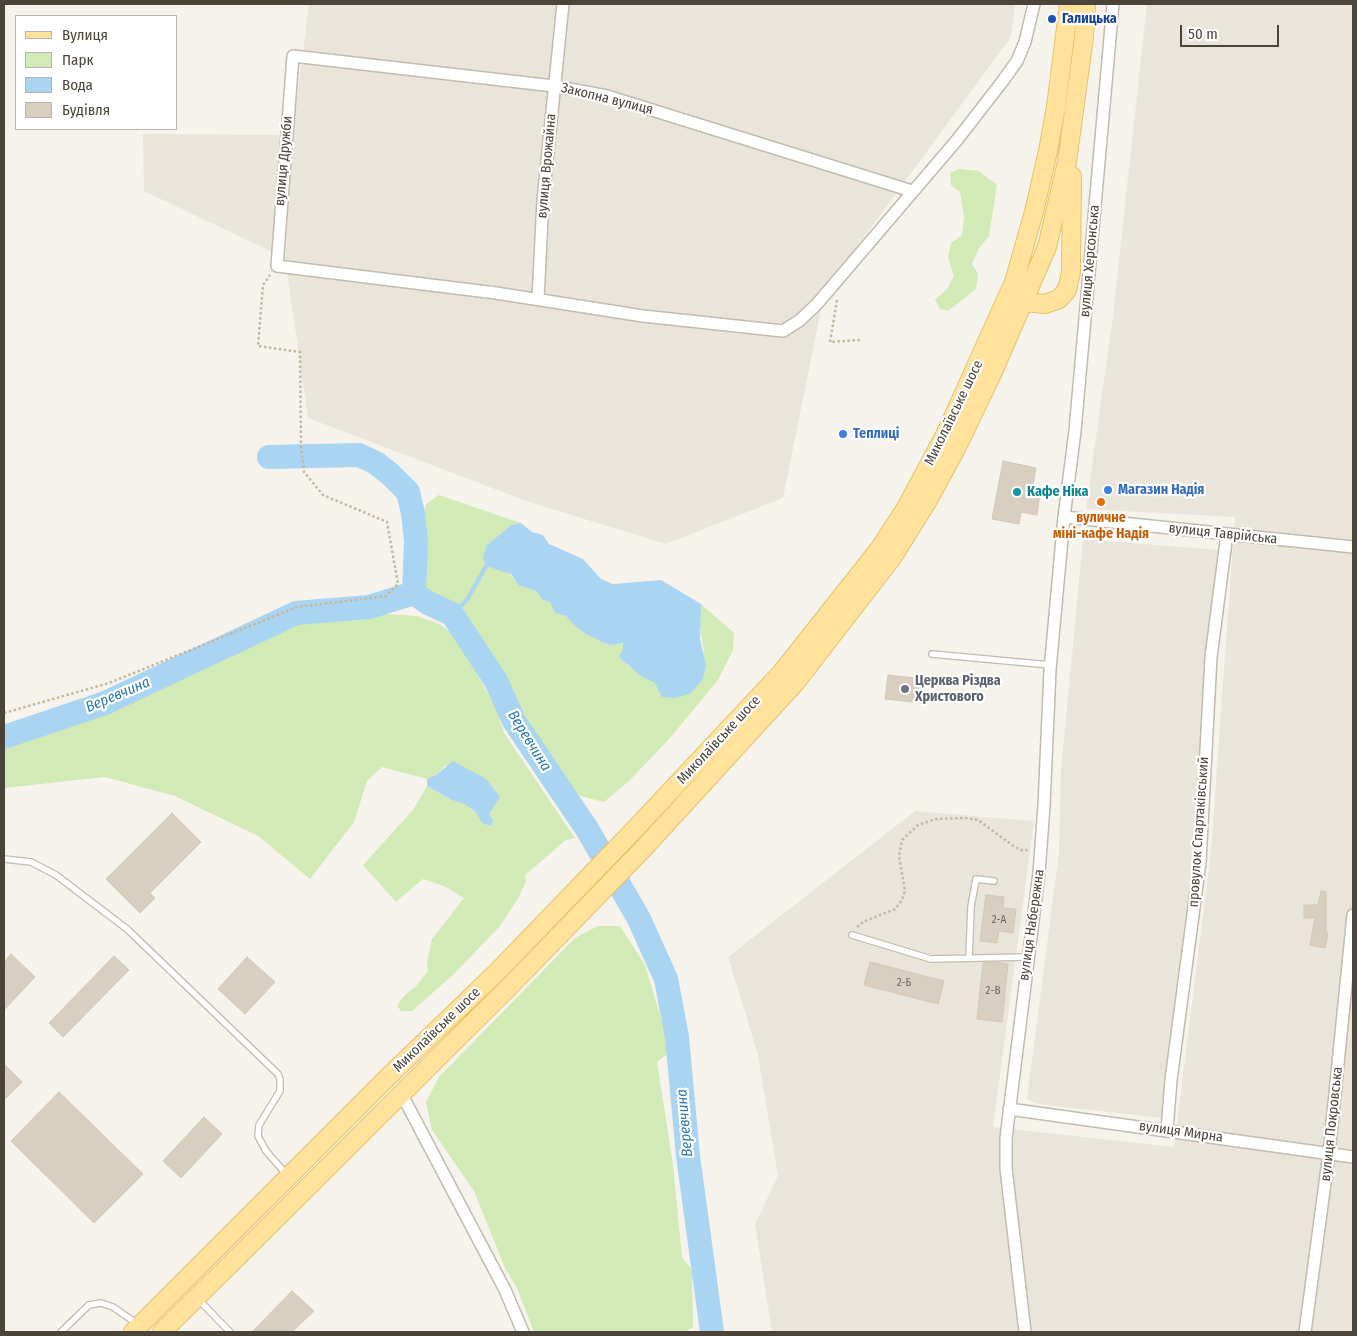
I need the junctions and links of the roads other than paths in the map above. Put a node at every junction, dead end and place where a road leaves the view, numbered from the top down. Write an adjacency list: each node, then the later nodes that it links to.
1 (563, 4): 7 (street, вулиця Врожайна)
2 (1034, 4): 10 (street)
3 (1069, 4): 8 (main road, Миколаївське шосе)
4 (1086, 4): 9 (main road, Миколаївське шосе)
5 (1113, 4): 13 (street, вулиця Херсонська)
6 (293, 56): 7 (street, Закопна вулиця); 11 (street, вулиця Дружби)
7 (554, 86): 10 (street, Закопна вулиця); 11 (street, вулиця Врожайна)
8 (1056, 107): 12 (main road); 29 (main road, Миколаївське шосе)
9 (1073, 121): 12 (main road, Миколаївське шосе); 12 (main road)
10 (912, 191): 11 (street)
11 (538, 299)
12 (1024, 302): 24 (main road, Миколаївське шосе)
13 (1064, 517): 14 (street, вулиця Таврійська); 17 (street, вулиця Набережна)
14 (1227, 534): 15 (street, вулиця Таврійська); 26 (street, провулок Спартаківський)
15 (1353, 547)
16 (932, 654): 17 (lane)
17 (1050, 665): 22 (street, вулиця Набережна)
18 (4, 860): 29 (lane)
19 (994, 881): 23 (lane)
20 (1353, 915): 27 (street, вулиця Покровська)
21 (852, 935): 23 (lane)
22 (1027, 957): 23 (lane); 25 (street, вулиця Набережна)
23 (970, 958)
24 (401, 1093): 30 (main road, Миколаївське шосе); 35 (street)
25 (1009, 1109): 26 (street, вулиця Мирна); 36 (street, вулиця Набережна)
26 (1167, 1130): 27 (street, вулиця Мирна)
27 (1329, 1152): 28 (street, вулиця Мирна); 37 (street, вулиця Покровська)
28 (1353, 1156)
29 (289, 1176): 31 (main road, Миколаївське шосе)
30 (197, 1298): 33 (main road, Миколаївське шосе); 34 (lane)
31 (136, 1329): 32 (lane)
32 (61, 1332)
33 (162, 1332)
34 (230, 1332)
35 (523, 1332)
36 (1025, 1332)
37 (1305, 1332)

